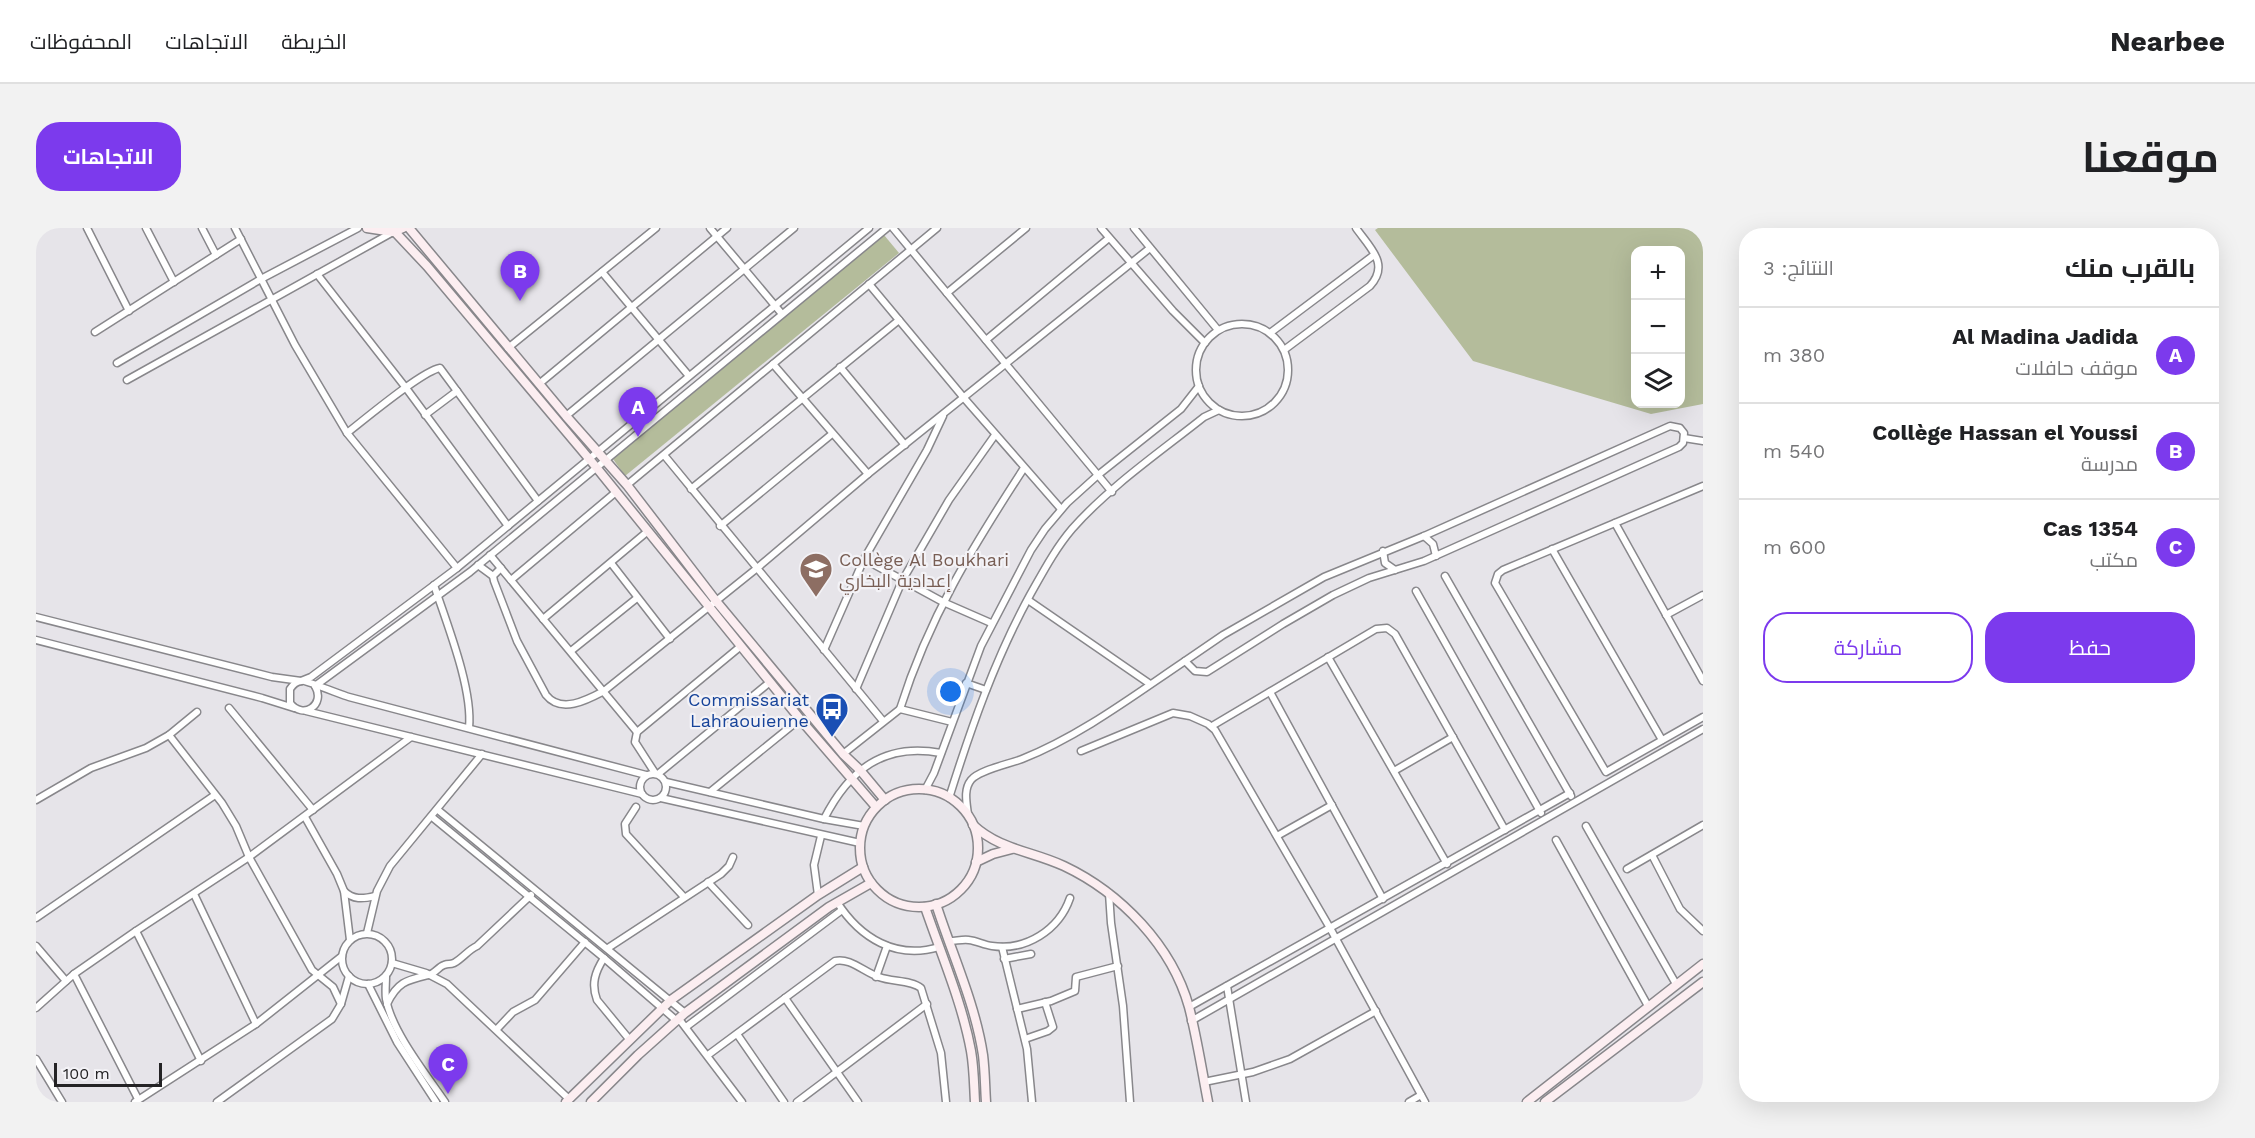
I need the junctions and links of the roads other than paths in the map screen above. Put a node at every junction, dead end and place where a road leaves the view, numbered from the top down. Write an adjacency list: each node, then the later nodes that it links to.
1 (87, 228): 39 (street)
2 (146, 228): 33 (street)
3 (202, 228): 26 (street)
4 (235, 228): 23 (street)
5 (358, 228): 32 (street)
6 (367, 228): 20 (street)
7 (409, 228): 48 (street)
8 (656, 228): 30 (street)
9 (710, 228): 21 (street)
10 (727, 228): 21 (street)
11 (794, 228): 29 (street)
12 (869, 228): 37 (street)
13 (887, 228): 40 (street)
14 (893, 228): 25 (street)
15 (937, 228): 25 (street)
16 (1026, 228): 35 (street)
17 (1101, 228): 22 (street)
18 (1134, 228): 24 (street)
19 (1356, 228): 27 (street)
20 (393, 230): 31 (street); 74 (street)
21 (717, 236): 29 (street); 38 (street)
22 (1109, 238): 28 (street); 46 (street)
23 (241, 239): 26 (street); 32 (street)
24 (1150, 248): 28 (street); 42 (street)
25 (911, 250): 34 (street); 35 (street)
26 (216, 255): 33 (street)
27 (1374, 255): 44 (street); 49 (street)
28 (1132, 263): 47 (street); 52 (street)
29 (745, 269): 37 (street); 45 (street)
30 (602, 272): 38 (street); 48 (street)
31 (317, 274): 36 (street); 58 (street)
32 (261, 279): 36 (street); 50 (street)
33 (174, 282): 39 (street)
34 (869, 284): 41 (street); 51 (street)
35 (947, 293): 46 (street)
36 (271, 299): 55 (street); 66 (street)
37 (775, 305): 40 (street); 54 (street)
38 (632, 307): 45 (street); 56 (street)
39 (129, 310): 43 (street)
40 (782, 314): 75 (street)
41 (899, 320): 53 (street); 61 (street)
42 (1218, 330): 44 (street); 47 (street)
43 (95, 332)
44 (1270, 333): 49 (street)
45 (658, 339): 54 (street); 65 (street)
46 (986, 340): 52 (street)
47 (1205, 343): 57 (street)
48 (508, 348): 56 (street)
49 (1284, 350): 62 (street)
50 (117, 363)
51 (773, 364): 60 (street); 73 (street)
52 (1006, 364): 61 (street); 79 (street)
53 (840, 367): 60 (street); 71 (street)
54 (689, 376): 72 (street)
55 (127, 380)
56 (539, 384): 65 (street)
57 (1199, 386): 62 (street); 79 (street)
58 (406, 388): 59 (street); 63 (street); 66 (street)
59 (457, 391): 63 (street); 85 (street)
60 (802, 398): 67 (street); 82 (street)
61 (964, 398): 64 (street); 68 (street)
62 (1219, 410): 84 (street)
63 (425, 415): 88 (street)
64 (944, 415): 71 (street); 96 (street)
65 (566, 416): 72 (street)
66 (347, 432): 99 (street)
67 (832, 434): 78 (street); 89 (street)
68 (995, 435): 77 (street); 106 (street)
69 (1684, 438): 70 (street); 91 (street); 95 (street)
70 (1703, 441)
71 (905, 445): 78 (street)
72 (597, 452): 74 (street); 75 (street)
73 (664, 454): 80 (street); 82 (street)
74 (589, 459): 76 (street); 85 (street)
75 (605, 460): 76 (street); 80 (street)
76 (596, 468): 83 (street); 94 (street)
77 (1024, 468): 86 (street); 113 (street)
78 (868, 474): 101 (street)
79 (1098, 475): 84 (street); 86 (street)
80 (627, 485): 114 (street)
81 (1703, 486): 87 (street)
82 (691, 489): 89 (street)
83 (616, 492): 90 (street); 105 (street)
84 (1112, 492): 112 (street)
85 (538, 501): 88 (street)
86 (1061, 509): 118 (street)
87 (1615, 523): 92 (street); 115 (street)
88 (508, 526): 99 (street)
89 (720, 526): 101 (street)
90 (648, 531): 97 (street); 114 (street)
91 (1424, 536): 93 (street); 95 (street)
92 (1552, 549): 152 (street); 152 (street)
93 (1383, 551): 102 (street); 125 (street)
94 (490, 555): 98 (street); 100 (street)
95 (1436, 556): 102 (street)
96 (864, 559): 106 (street); 122 (street)
97 (612, 563): 111 (street); 117 (street)
98 (478, 565): 103 (street); 110 (street)
99 (457, 568): 107 (street)
100 (501, 568): 103 (street); 105 (street)
101 (756, 569): 114 (street); 122 (street)
102 (1395, 570): 125 (street)
103 (493, 576): 134 (street)
104 (1445, 576): 165 (street)
105 (511, 580): 117 (street)
106 (902, 581): 113 (street); 132 (street)
107 (434, 585): 110 (street); 126 (street)
108 (1416, 591): 178 (street)
109 (1703, 595): 115 (street)
110 (438, 596): 131 (street); 146 (street)
111 (637, 598): 119 (street); 123 (street)
112 (1028, 600): 130 (street); 133 (street)
113 (943, 602): 118 (street); 138 (street)
114 (712, 604): 119 (street); 121 (street); 156 (street)
115 (1666, 615): 127 (street)
116 (36, 617): 126 (street)
117 (543, 619): 123 (street)
118 (991, 623): 129 (street)
119 (670, 639): 134 (street)
120 (36, 640): 137 (street)
121 (741, 646): 128 (street); 148 (street)
122 (824, 650): 132 (street)
123 (571, 651): 134 (street)
124 (1328, 657): 135 (street); 151 (street); 158 (street)
125 (1185, 661): 130 (street)
126 (301, 681): 131 (street); 137 (street)
127 (1703, 681)
128 (770, 682): 142 (street); 159 (street)
129 (966, 683): 133 (street); 144 (street)
130 (1150, 684): 179 (street)
131 (315, 686): 139 (street); 146 (street)
132 (856, 689): 143 (street)
133 (986, 690): 169 (street)
134 (604, 691): 148 (street)
135 (1270, 692): 145 (street); 173 (street)
136 (229, 708): 176 (street)
137 (295, 709): 139 (street)
138 (900, 709): 143 (street); 144 (street)
139 (305, 711): 150 (street)
140 (197, 712): 149 (street)
141 (1703, 717): 152 (street)
142 (800, 719): 161 (street); 164 (street)
143 (883, 721): 156 (street)
144 (952, 722): 154 (street)
145 (1212, 726): 153 (street); 190 (street)
146 (469, 729): 160 (street)
147 (1703, 729): 172 (street)
148 (637, 732): 159 (street)
149 (169, 735): 167 (street); 170 (street)
150 (411, 737): 155 (street); 176 (street)
151 (1453, 737): 158 (street); 188 (street)
152 (1662, 740)
153 (1081, 751)
154 (941, 753): 157 (street); 163 (street)
155 (482, 754): 166 (street); 177 (street)
156 (843, 754): 157 (street)
157 (860, 770): 161 (street); 171 (street)
158 (1394, 771): 198 (street)
159 (657, 774): 160 (street); 162 (street)
160 (646, 775): 166 (street)
161 (852, 777): 175 (street); 182 (street)
162 (666, 782): 164 (street); 168 (street)
163 (925, 790): 169 (street); 171 (street)
164 (710, 792): 182 (street)
165 (1570, 793): 172 (street); 178 (street)
166 (642, 794): 168 (street)
167 (215, 795): 195 (street); 217 (street)
168 (661, 798): 189 (street)
169 (949, 798): 179 (street)
170 (36, 800)
171 (885, 800): 175 (street)
172 (1575, 802): 183 (street)
173 (1332, 805): 190 (street); 212 (street)
174 (636, 807): 210 (street)
175 (876, 807): 186 (street)
176 (313, 810): 180 (street)
177 (438, 810): 181 (street); 204 (street)
178 (1540, 811): 183 (street); 188 (street)
179 (968, 815): 184 (street)
180 (304, 817): 195 (street); 203 (street)
181 (432, 817): 208 (street); 209 (street)
182 (824, 819): 186 (street)
183 (1545, 819): 223 (street)
184 (973, 825): 193 (street); 197 (street)
185 (1703, 825): 194 (street)
186 (864, 826): 192 (street)
187 (1586, 826): 248 (street)
188 (1505, 830): 198 (street)
189 (821, 836): 192 (street); 207 (street)
190 (1277, 836): 219 (street)
191 (1556, 840): 257 (street)
192 (860, 843): 199 (street)
193 (1012, 849): 197 (street); 205 (street)
194 (1652, 855): 200 (street); 221 (street)
195 (249, 857): 206 (street); 240 (street)
196 (733, 857): 201 (street)
197 (976, 862): 214 (street)
198 (1447, 864): 212 (street)
199 (863, 867): 202 (street); 207 (street)
200 (1627, 869)
201 (708, 882): 210 (street); 218 (street)
202 (871, 883): 213 (street); 215 (street)
203 (344, 891): 208 (street); 224 (street)
204 (536, 891): 209 (street); 231 (street)
205 (1108, 893): 238 (street); 259 (street)
206 (194, 894): 220 (street); 265 (street)
207 (818, 895): 252 (street)
208 (375, 896): 222 (street)
209 (529, 897): 226 (street); 241 (street)
210 (684, 897): 231 (street)
211 (1070, 898): 230 (street)
212 (1383, 899): 219 (street)
213 (837, 902): 216 (street); 263 (street)
214 (936, 904): 215 (street); 225 (street)
215 (925, 907): 229 (street)
216 (842, 910): 228 (street); 266 (street)
217 (36, 918)
218 (748, 925)
219 (1330, 928): 223 (street); 249 (street)
220 (136, 931): 239 (street); 273 (street)
221 (1703, 931)
222 (367, 933): 224 (street); 236 (street)
223 (1336, 938): 251 (street); 262 (street)
224 (350, 940): 233 (street)
225 (950, 941): 230 (street); 291 (street)
226 (585, 942): 234 (street); 267 (street)
227 (36, 946): 245 (street)
228 (887, 946): 229 (street); 244 (street)
229 (939, 947): 290 (street)
230 (1002, 947): 235 (street)
231 (608, 948): 252 (street)
232 (1031, 954): 235 (street)
233 (342, 956): 240 (street); 242 (street)
234 (604, 958): 258 (street); 269 (street)
235 (1004, 959): 261 (street)
236 (392, 963): 241 (street); 243 (street)
237 (1703, 964): 248 (street)
238 (1118, 966): 253 (street); 293 (street)
239 (74, 974): 245 (street); 279 (street)
240 (317, 975): 254 (street); 265 (street)
241 (431, 975): 255 (street); 267 (street)
242 (349, 976): 247 (street); 254 (street)
243 (386, 976): 247 (street); 255 (street)
244 (876, 976): 250 (street); 256 (street)
245 (66, 981): 260 (street)
246 (1703, 982): 298 (street)
247 (368, 984): 282 (street)
248 (1676, 984): 257 (street)
249 (1227, 986): 251 (street); 259 (street)
250 (785, 998): 268 (street); 274 (street)
251 (1229, 999): 264 (street); 275 (street)
252 (671, 1000): 258 (street); 263 (street)
253 (1045, 1002): 261 (street); 270 (street)
254 (341, 1004): 281 (street)
255 (387, 1004): 283 (street)
256 (927, 1004): 274 (street); 289 (street)
257 (1648, 1006): 297 (street)
258 (662, 1007): 263 (street); 269 (street)
259 (1189, 1007): 264 (street)
260 (36, 1008)
261 (1017, 1009): 270 (street)
262 (1376, 1011): 275 (street); 277 (street)
263 (680, 1018): 266 (street); 284 (street)
264 (1191, 1021): 276 (street)
265 (256, 1024): 273 (street)
266 (686, 1027): 271 (street)
267 (497, 1029): 278 (street)
268 (737, 1034): 271 (street); 286 (street)
269 (629, 1039): 278 (street)
270 (1025, 1039): 292 (street)
271 (708, 1055): 285 (street)
272 (36, 1059): 280 (street)
273 (201, 1061): 279 (street)
274 (837, 1072): 287 (street); 288 (street)
275 (1240, 1075): 276 (street); 295 (street)
276 (1204, 1082): 294 (street)
277 (1423, 1099): 296 (street)
278 (567, 1100)
279 (136, 1101)
280 (63, 1102)
281 (217, 1102)
282 (436, 1102)
283 (445, 1102)
284 (591, 1102)
285 (742, 1102)
286 (784, 1102)
287 (797, 1102)
288 (858, 1102)
289 (946, 1102)
290 (975, 1102)
291 (986, 1102)
292 (1032, 1102)
293 (1130, 1102)
294 (1208, 1102)
295 (1246, 1102)
296 (1409, 1102)
297 (1527, 1102)
298 (1545, 1102)

